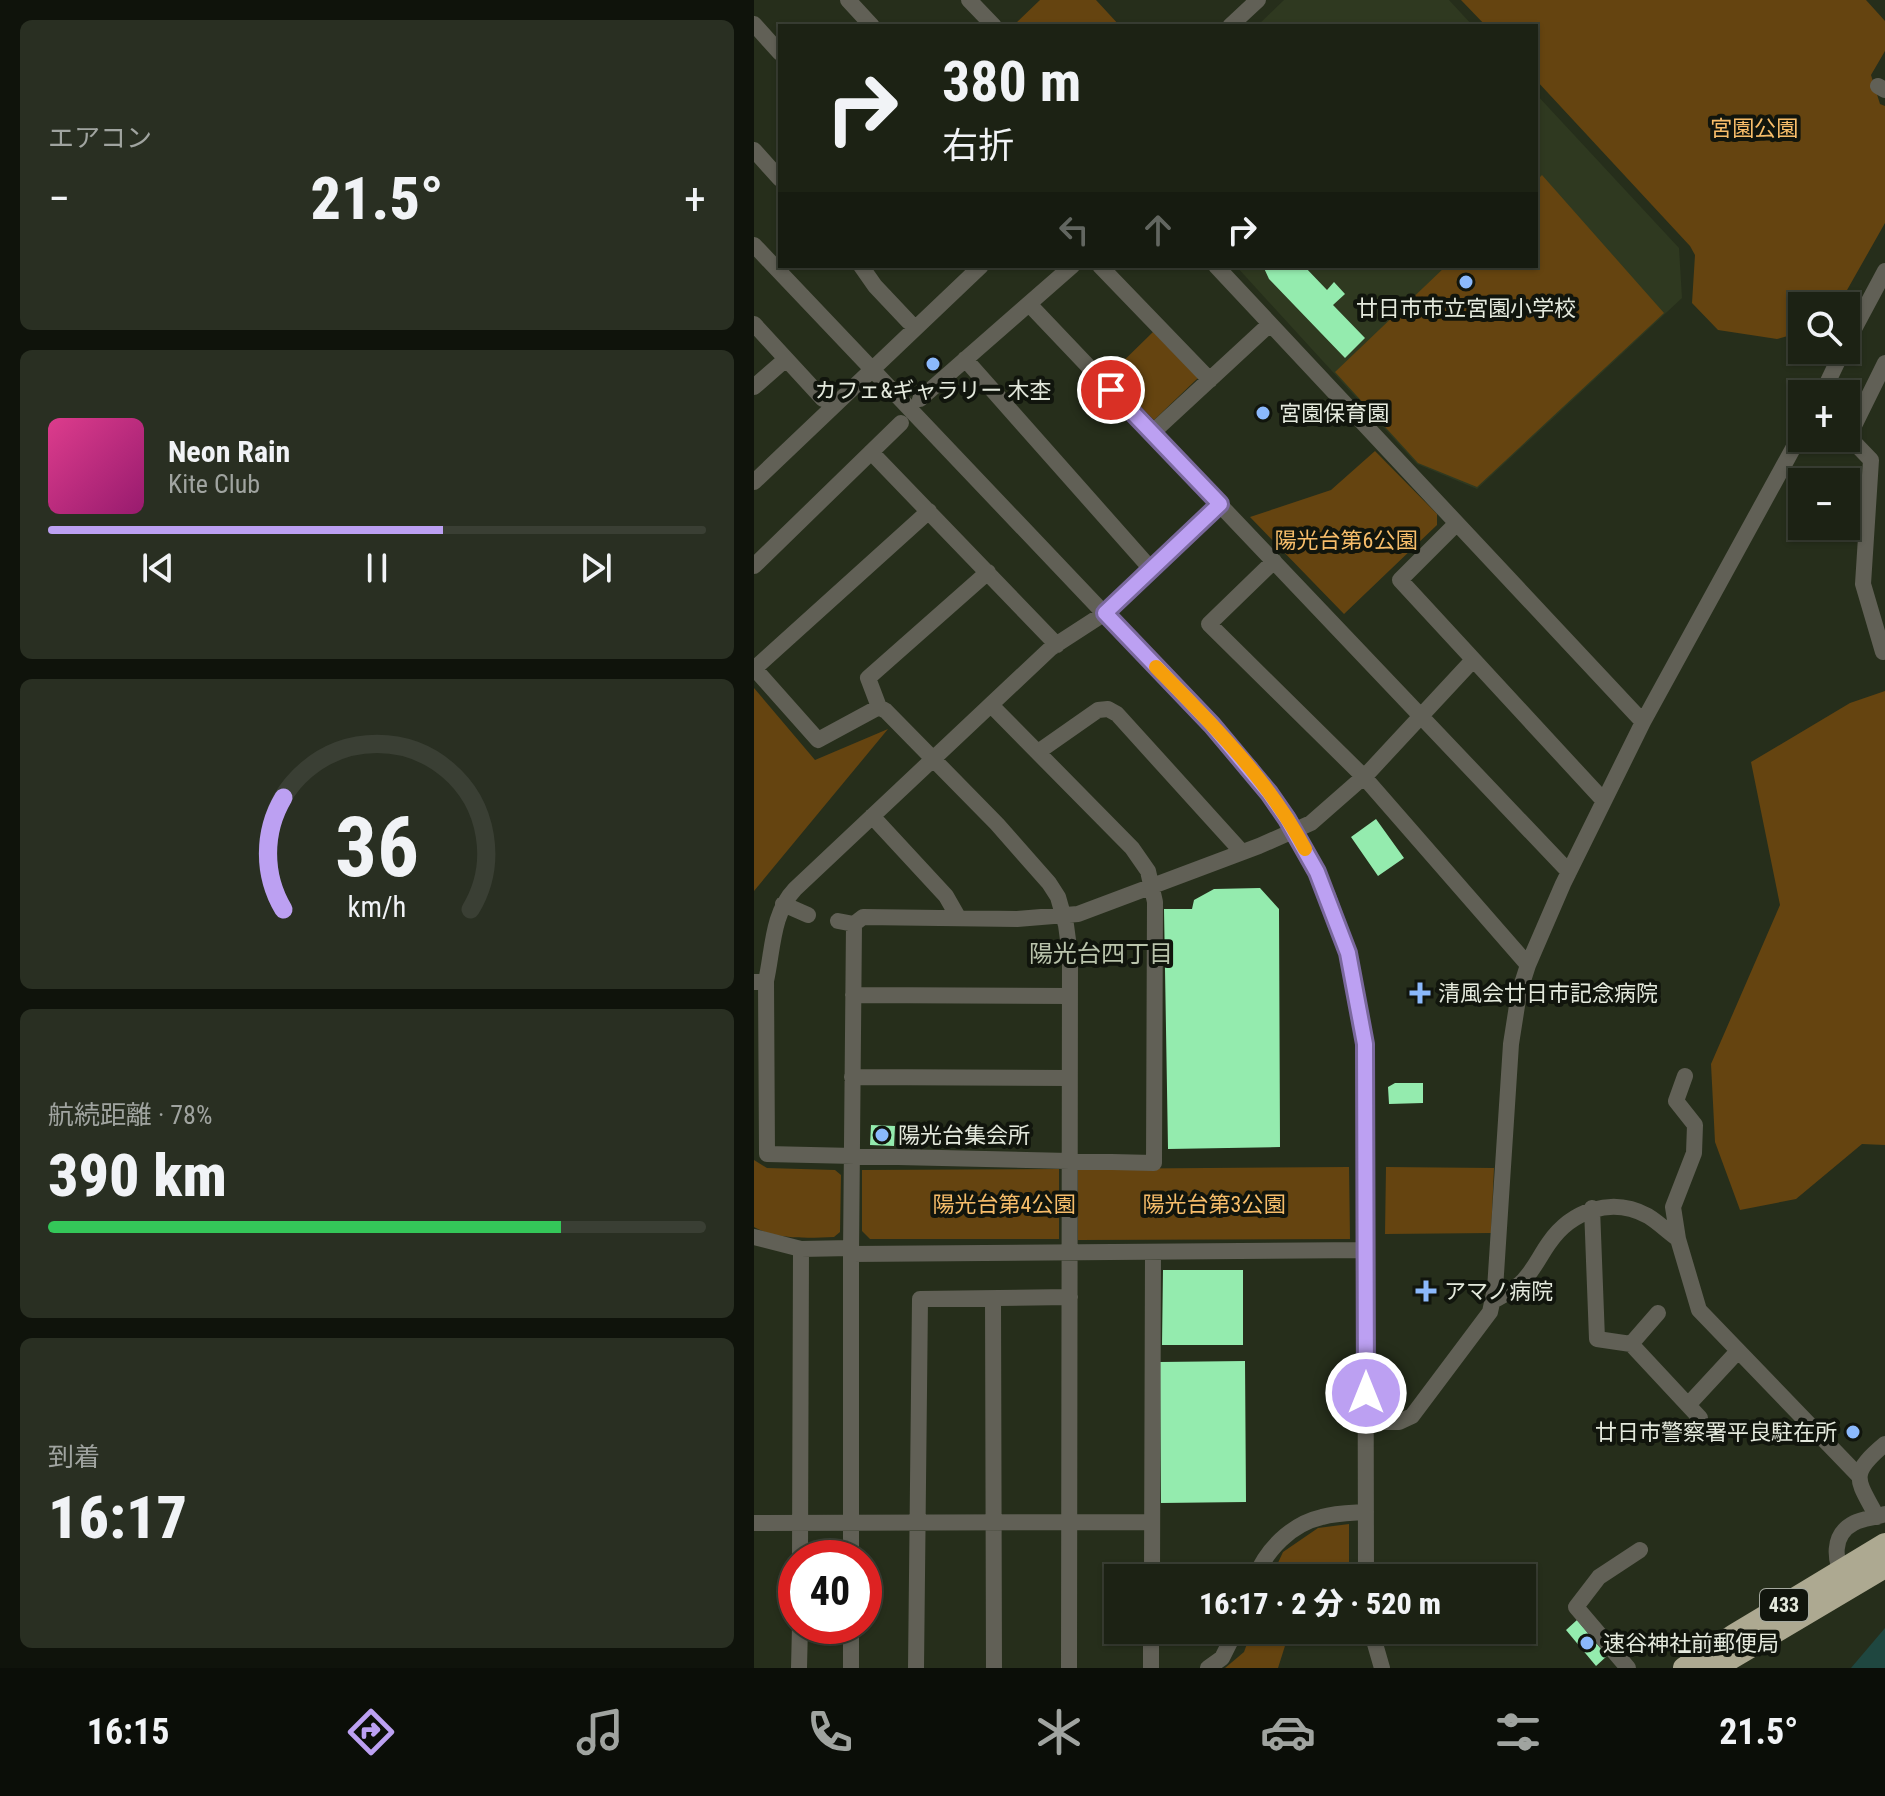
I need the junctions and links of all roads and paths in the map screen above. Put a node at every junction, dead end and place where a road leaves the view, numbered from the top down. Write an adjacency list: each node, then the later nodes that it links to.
1 (848, 0): 5 (street)
2 (969, 0): 6 (street)
3 (1258, 0): 7 (street)
4 (754, 24): 8 (street)
5 (870, 24)
6 (992, 24)
7 (1232, 24)
8 (778, 51)
9 (754, 150): 10 (street)
10 (778, 177)
11 (754, 245): 26 (street)
12 (979, 268): 26 (street)
13 (1070, 268): 18 (street)
14 (1102, 268): 27 (street)
15 (1218, 268): 22 (street)
16 (870, 269): 20 (street)
17 (1885, 271): 19 (street)
18 (1029, 304): 24 (street); 33 (street)
19 (1860, 318)
20 (909, 322)
21 (754, 324): 23 (street)
22 (1270, 324): 27 (street); 40 (street)
23 (786, 359): 28 (street); 29 (street)
24 (965, 359): 30 (street); 43 (street)
25 (1885, 363): 31 (street)
26 (872, 371): 37 (street); 45 (street)
27 (1210, 380): 33 (street)
28 (754, 387)
29 (823, 399)
30 (920, 399)
31 (1860, 412)
32 (901, 423): 35 (street)
33 (1152, 433): 38 (street)
34 (1860, 448): 47 (street)
35 (871, 452): 39 (street); 42 (street)
36 (1791, 452): 53 (street)
37 (754, 482)
38 (1220, 504): 41 (street); 43 (street)
39 (929, 511): 44 (street); 49 (street)
40 (1456, 524): 48 (street); 53 (street)
41 (1274, 561): 52 (street); 56 (street)
42 (754, 566)
43 (1151, 569): 45 (street)
44 (988, 572): 46 (street); 51 (street)
45 (1105, 613): 46 (street); 59 (street)
46 (1057, 645): 50 (street)
47 (1883, 652)
48 (1473, 660): 52 (street); 57 (street)
49 (754, 668): 51 (street)
50 (991, 705): 54 (street); 55 (street)
51 (879, 707): 55 (street)
52 (1421, 716): 56 (street); 61 (street)
53 (1643, 722): 57 (street)
54 (1038, 752): 60 (street); 62 (street)
55 (933, 759): 58 (street); 65 (street)
56 (1364, 777): 59 (street); 67 (street)
57 (1604, 801): 61 (street)
58 (872, 816): 63 (street); 66 (street)
59 (1294, 830): 60 (street); 81 (street)
60 (1242, 852): 62 (street)
61 (1569, 872): 67 (street)
62 (1152, 886): 65 (street); 76 (street)
63 (783, 904): 64 (street); 68 (street)
64 (808, 915)
65 (1063, 916): 66 (street); 70 (street)
66 (958, 917): 69 (street)
67 (1528, 965): 87 (street)
68 (760, 982): 74 (street)
69 (853, 995): 70 (street); 72 (street)
70 (1069, 996): 73 (street)
71 (1685, 1076): 79 (street)
72 (852, 1077): 73 (street); 75 (street)
73 (1068, 1078): 76 (street)
74 (761, 1150): 75 (street)
75 (851, 1156): 76 (street); 82 (street)
76 (1070, 1161): 84 (street)
77 (1592, 1208): 79 (street); 87 (street); 89 (street)
78 (754, 1237): 80 (street)
79 (1678, 1239): 90 (street)
80 (801, 1249): 82 (street); 103 (street)
81 (1366, 1250): 83 (street); 93 (street)
82 (851, 1251): 84 (street); 104 (street)
83 (1153, 1252): 84 (street); 101 (street)
84 (1070, 1253): 85 (street)
85 (1070, 1297): 86 (street); 100 (street)
86 (993, 1299): 98 (street); 99 (street)
87 (1493, 1301): 93 (street)
88 (1658, 1313): 89 (street)
89 (1631, 1344): 91 (street)
90 (1738, 1351): 91 (street); 95 (street)
91 (1688, 1405): 92 (street)
92 (1700, 1418)
93 (1366, 1422): 96 (street)
94 (1885, 1444): 95 (street)
95 (1858, 1475): 97 (street)
96 (1366, 1512): 110 (street); 111 (street)
97 (1881, 1516): 113 (street)
98 (917, 1522): 99 (street); 104 (street); 121 (street)
99 (994, 1522): 100 (street); 122 (street)
100 (1069, 1522): 101 (street); 123 (street)
101 (1152, 1522): 109 (street)
102 (754, 1523): 103 (street)
103 (800, 1523): 104 (street); 105 (street)
104 (851, 1523): 106 (street)
105 (800, 1540)
106 (851, 1540)
107 (1885, 1544): 113 (highway, 433)
108 (1640, 1550): 127 (street)
109 (1152, 1564)
110 (1260, 1564)
111 (1366, 1564)
112 (1885, 1567): 113 (highway, 433)
113 (1845, 1579): 128 (highway, 433); 129 (highway, 433)
114 (800, 1644): 119 (street)
115 (851, 1644): 120 (street)
116 (1151, 1644): 124 (street)
117 (1229, 1644): 125 (street)
118 (1375, 1644): 126 (street)
119 (799, 1668)
120 (851, 1668)
121 (916, 1668)
122 (994, 1668)
123 (1069, 1668)
124 (1151, 1668)
125 (1208, 1668)
126 (1382, 1668)
127 (1628, 1668)
128 (1684, 1668)
129 (1715, 1668)

